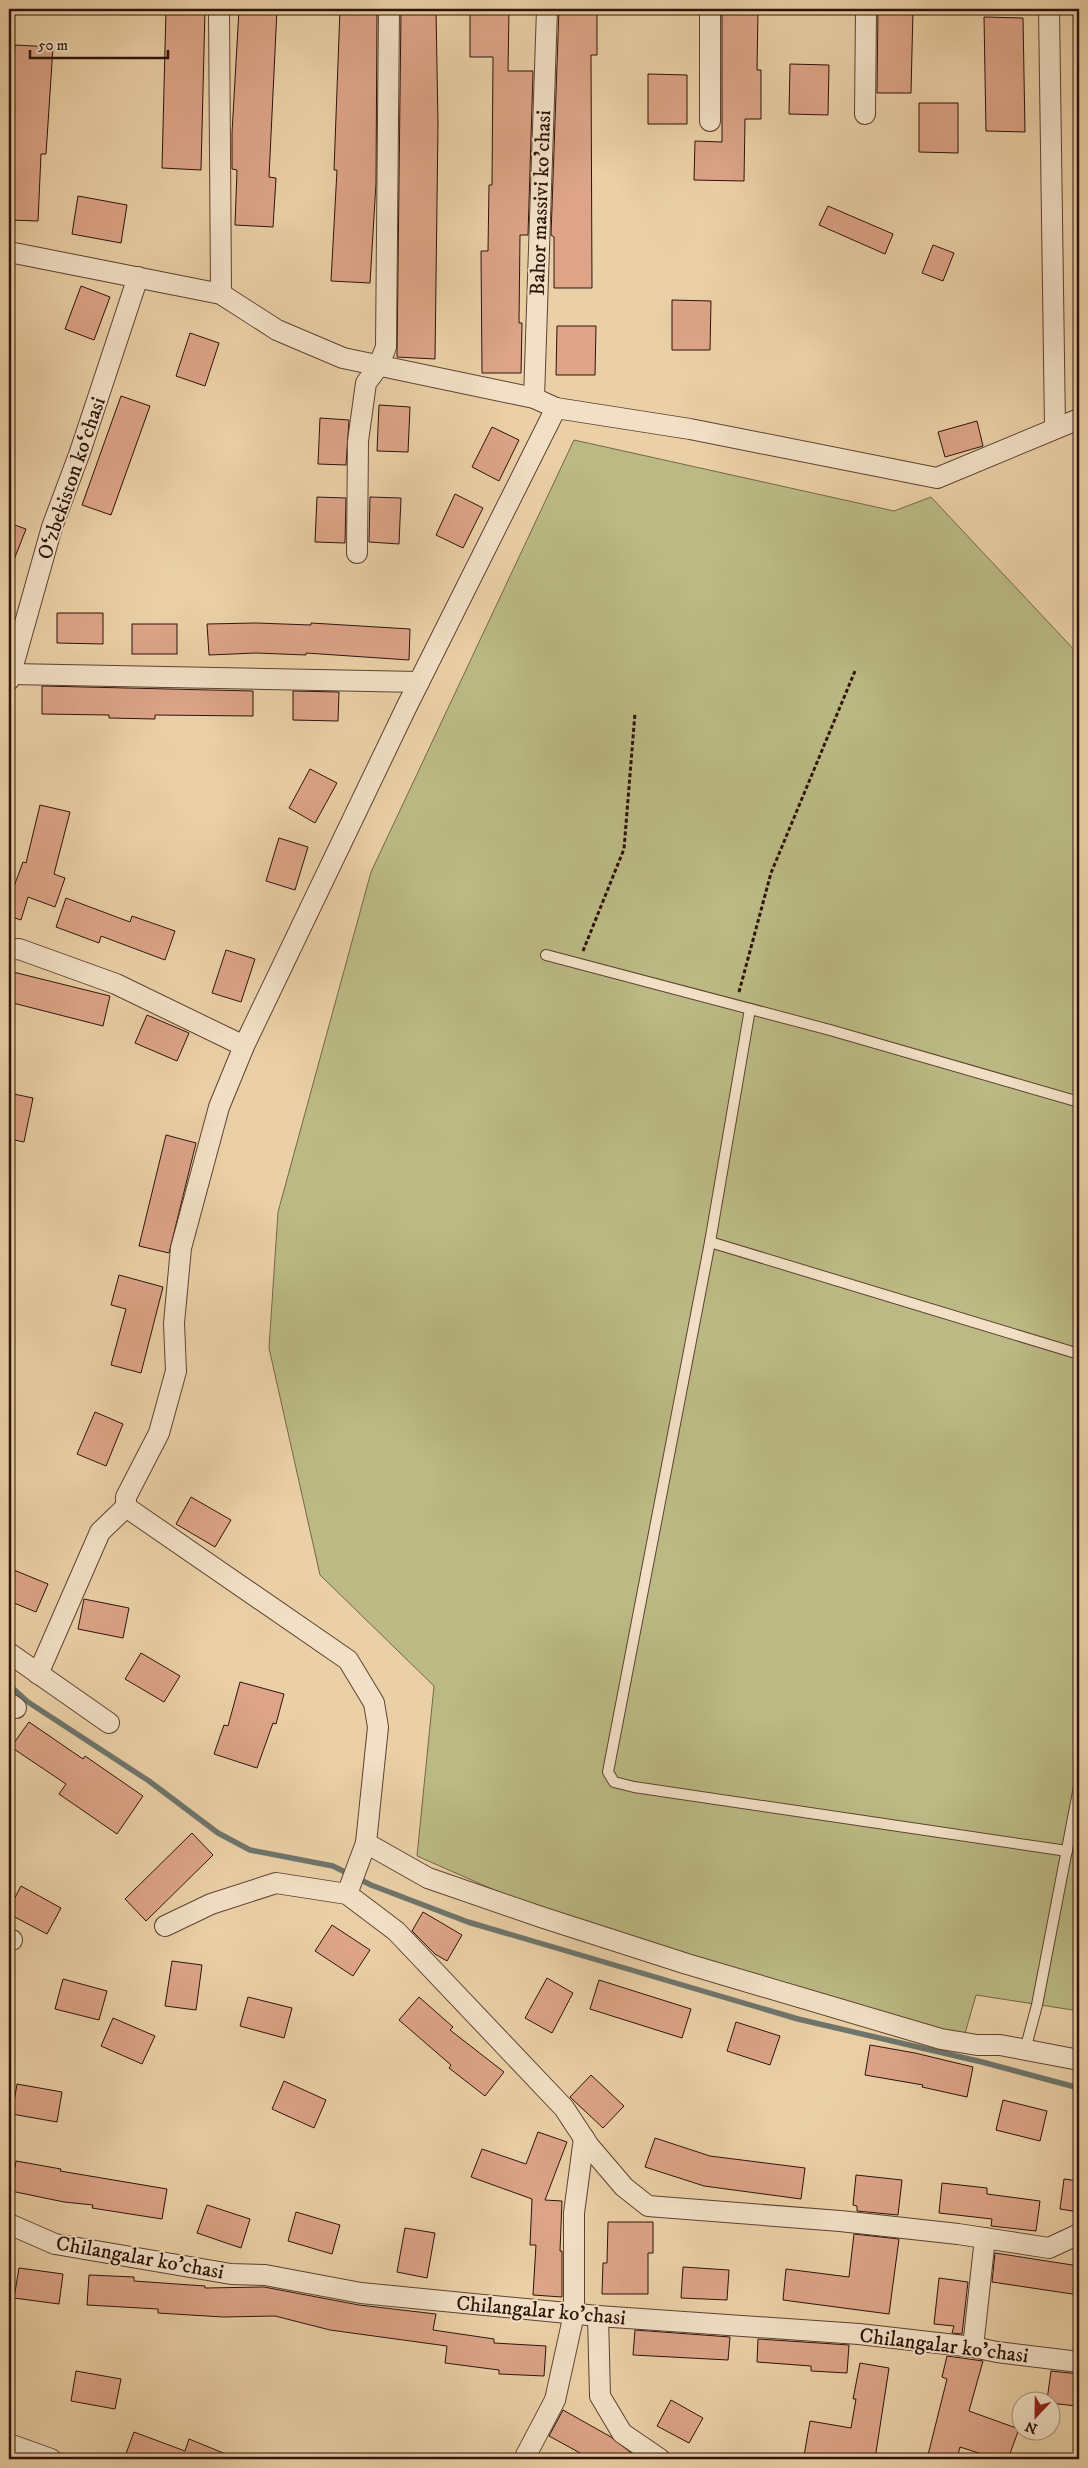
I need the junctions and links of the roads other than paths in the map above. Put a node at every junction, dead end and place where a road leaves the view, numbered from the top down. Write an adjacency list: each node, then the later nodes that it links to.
1 (219, 9): 11 (street)
2 (388, 9): 12 (street)
3 (547, 9): 13 (street, Bahor massivi ko'chasi)
4 (710, 9): 8 (street)
5 (866, 9): 7 (street)
6 (1049, 9): 16 (street)
7 (865, 114)
8 (710, 121)
9 (9, 252): 10 (street)
10 (138, 277): 11 (street); 18 (street, O‘zbekiston ko‘chasi)
11 (221, 294): 12 (street)
12 (378, 366): 13 (street); 17 (street)
13 (534, 398): 14 (street)
14 (556, 408): 16 (street); 19 (street)
15 (1079, 419): 16 (street)
16 (1055, 428)
17 (356, 552)
18 (10, 677): 19 (street)
19 (419, 682): 23 (street)
20 (9, 950): 23 (street)
21 (546, 955): 22 (lane)
22 (750, 1009): 24 (lane); 25 (lane)
23 (244, 1046): 27 (street)
24 (1079, 1102)
25 (710, 1242): 26 (lane); 33 (lane)
26 (1079, 1354)
27 (126, 1507): 29 (street); 32 (street)
28 (9, 1653): 29 (street)
29 (38, 1674): 30 (street)
30 (109, 1723)
31 (1079, 1787): 33 (lane)
32 (366, 1843): 34 (street); 36 (street)
33 (1067, 1851): 36 (lane)
34 (347, 1894): 35 (street); 38 (street)
35 (165, 1926)
36 (1025, 2050): 37 (street)
37 (1079, 2060)
38 (584, 2138): 41 (street); 42 (street)
39 (9, 2224): 42 (street, Chilangalar ko'chasi)
40 (1079, 2234): 41 (street)
41 (985, 2238): 44 (street)
42 (574, 2314): 43 (street, Chilangalar ko'chasi); 48 (street)
43 (598, 2316): 44 (street, Chilangalar ko'chasi); 49 (street)
44 (973, 2347): 45 (street, Chilangalar ko'chasi)
45 (1079, 2362)
46 (9, 2444): 47 (street)
47 (51, 2459)
48 (524, 2459)
49 (660, 2459)

